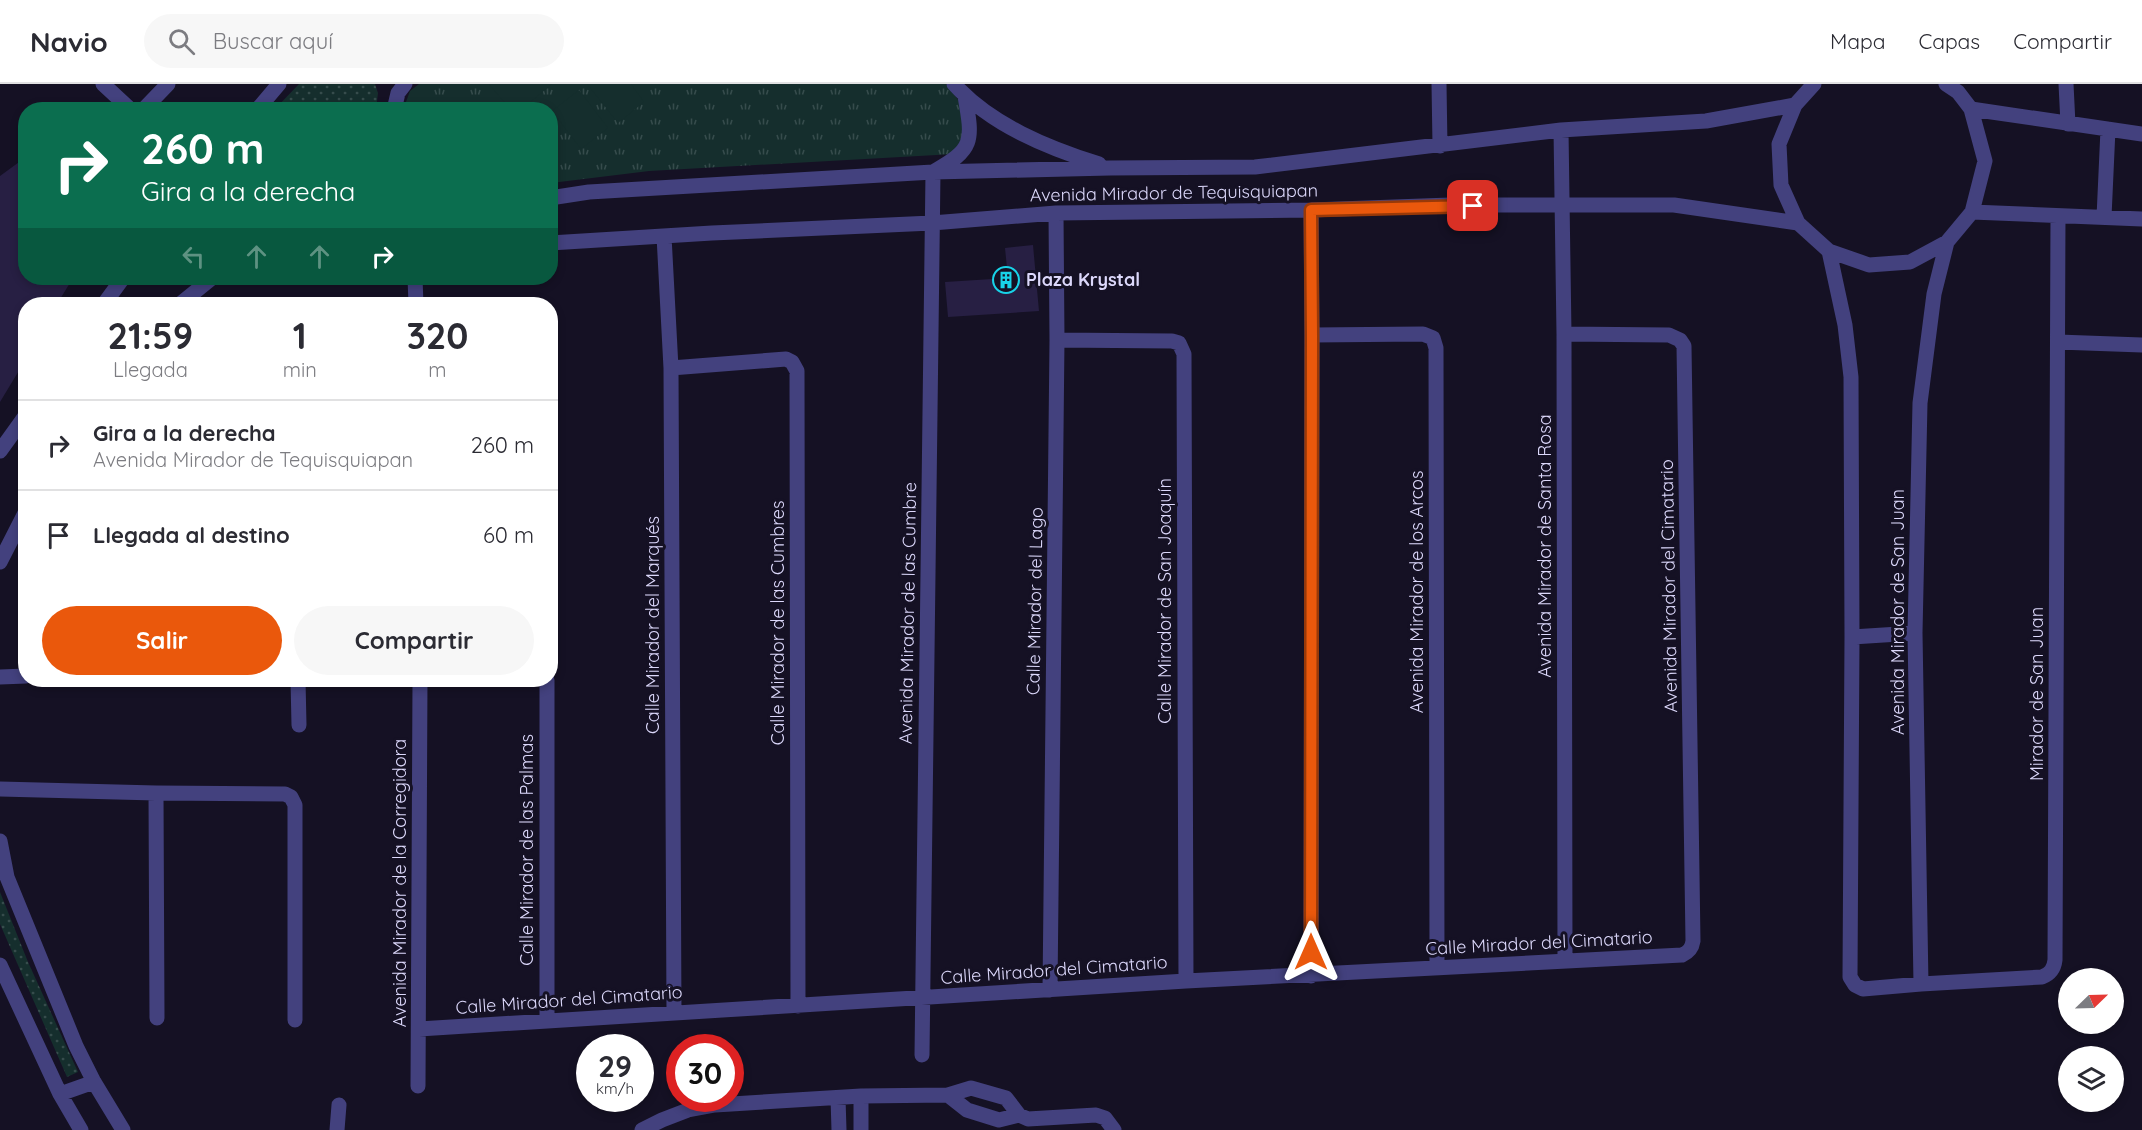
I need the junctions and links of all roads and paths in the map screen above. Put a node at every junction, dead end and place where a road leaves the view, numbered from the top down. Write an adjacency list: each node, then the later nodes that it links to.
1 (103, 84): 11 (street)
2 (168, 84): 12 (street)
3 (279, 84): 13 (street)
4 (954, 84): 10 (street)
5 (1439, 84): 21 (street)
6 (1814, 84): 15 (street)
7 (2066, 84): 17 (street)
8 (399, 87): 14 (street)
9 (1953, 87): 16 (street)
10 (965, 96): 22 (street); 23 (street)
11 (122, 102)
12 (151, 102)
13 (264, 102)
14 (396, 102)
15 (1795, 105): 19 (street, Avenida Mirador de Tequisquiapan); 33 (street)
16 (1971, 109): 17 (street); 27 (street)
17 (2068, 124): 18 (street)
18 (2108, 129): 20 (street); 30 (street)
19 (1561, 130): 21 (street, Avenida Mirador de Tequisquiapan); 25 (street, Avenida Mirador de Santa Rosa)
20 (2142, 134)
21 (1440, 146): 22 (street, Avenida Mirador de Tequisquiapan)
22 (1110, 168): 23 (street, Avenida Mirador de Tequisquiapan)
23 (933, 172): 24 (street, Avenida Mirador de Tequisquiapan); 32 (street, Avenida Mirador de las Cumbre)
24 (558, 197)
25 (1563, 207): 26 (street, Avenida Mirador de Tequisquiapan); 33 (street, Avenida Mirador de Tequisquiapan); 40 (street, Avenida Mirador de Santa Rosa)
26 (1311, 210): 28 (street, Avenida Mirador de Tequisquiapan); 41 (street)
27 (1972, 212): 29 (street); 36 (street)
28 (1056, 213): 32 (street, Avenida Mirador de Tequisquiapan); 42 (street, Calle Mirador del Lago)
29 (2058, 216): 30 (street); 43 (street, Mirador de San Juan)
30 (2104, 218): 31 (street)
31 (2142, 219)
32 (932, 223): 34 (street, Avenida Mirador de Tequisquiapan); 69 (street, Avenida Mirador de las Cumbre)
33 (1798, 223): 37 (street)
34 (663, 236): 35 (street, Avenida Mirador de Tequisquiapan); 45 (street, Calle Mirador del Marqués)
35 (558, 243)
36 (1947, 243): 37 (street); 50 (street, Avenida Mirador de San Juan)
37 (1829, 251): 51 (street)
38 (203, 285): 39 (street)
39 (189, 297)
40 (1564, 334): 61 (street, Avenida Mirador del Cimatario); 62 (street, Avenida Mirador de Santa Rosa)
41 (1312, 335): 64 (street, Avenida Mirador de los Arcos); 65 (street)
42 (1057, 340): 66 (street, Calle Mirador de San Joaquín); 68 (street, Calle Mirador del Lago)
43 (2058, 342): 44 (street); 67 (street, Mirador de San Juan)
44 (2142, 345)
45 (671, 368): 70 (street, Calle Mirador de las Cumbres); 71 (street, Calle Mirador del Marqués)
46 (18, 426): 47 (street)
47 (0, 451)
48 (18, 526): 49 (street)
49 (0, 562)
50 (1915, 633): 51 (street); 67 (street, Avenida Mirador de San Juan)
51 (1852, 637): 67 (street, Mirador de San Juan)
52 (18, 676): 53 (street)
53 (0, 677)
54 (298, 687): 57 (street)
55 (420, 687): 75 (street, Avenida Mirador de la Corregidora)
56 (547, 687): 74 (street, Calle Mirador de las Palmas)
57 (299, 725)
58 (0, 789): 59 (street)
59 (156, 793): 72 (street); 73 (street)
60 (0, 841): 77 (street)
61 (1690, 950): 62 (street, Calle Mirador del Cimatario)
62 (1565, 961): 64 (street, Calle Mirador del Cimatario)
63 (0, 964): 79 (street)
64 (1437, 968): 65 (street, Calle Mirador del Cimatario)
65 (1311, 976): 66 (street, Calle Mirador del Cimatario)
66 (1185, 981): 68 (street, Calle Mirador del Cimatario)
67 (1921, 984)
68 (1050, 990): 69 (street, Calle Mirador del Cimatario)
69 (922, 998): 70 (street, Calle Mirador del Cimatario); 76 (street, Avenida Mirador de las Cumbre)
70 (798, 1006): 71 (street, Calle Mirador del Cimatario)
71 (674, 1013): 74 (street, Calle Mirador del Cimatario)
72 (158, 1018)
73 (295, 1020)
74 (547, 1021): 75 (street, Calle Mirador del Cimatario)
75 (419, 1029): 78 (street, Avenida Mirador de la Corregidora)
76 (922, 1055)
77 (94, 1082): 79 (street); 86 (street)
78 (418, 1086)
79 (60, 1094): 85 (street)
80 (948, 1095): 81 (street); 84 (street); 84 (street)
81 (861, 1096): 82 (street); 90 (street)
82 (838, 1098): 88 (street); 89 (street)
83 (339, 1105): 87 (street)
84 (1022, 1122): 91 (street)
85 (81, 1130)
86 (123, 1130)
87 (338, 1130)
88 (642, 1130)
89 (839, 1130)
90 (861, 1130)
91 (1113, 1130)

